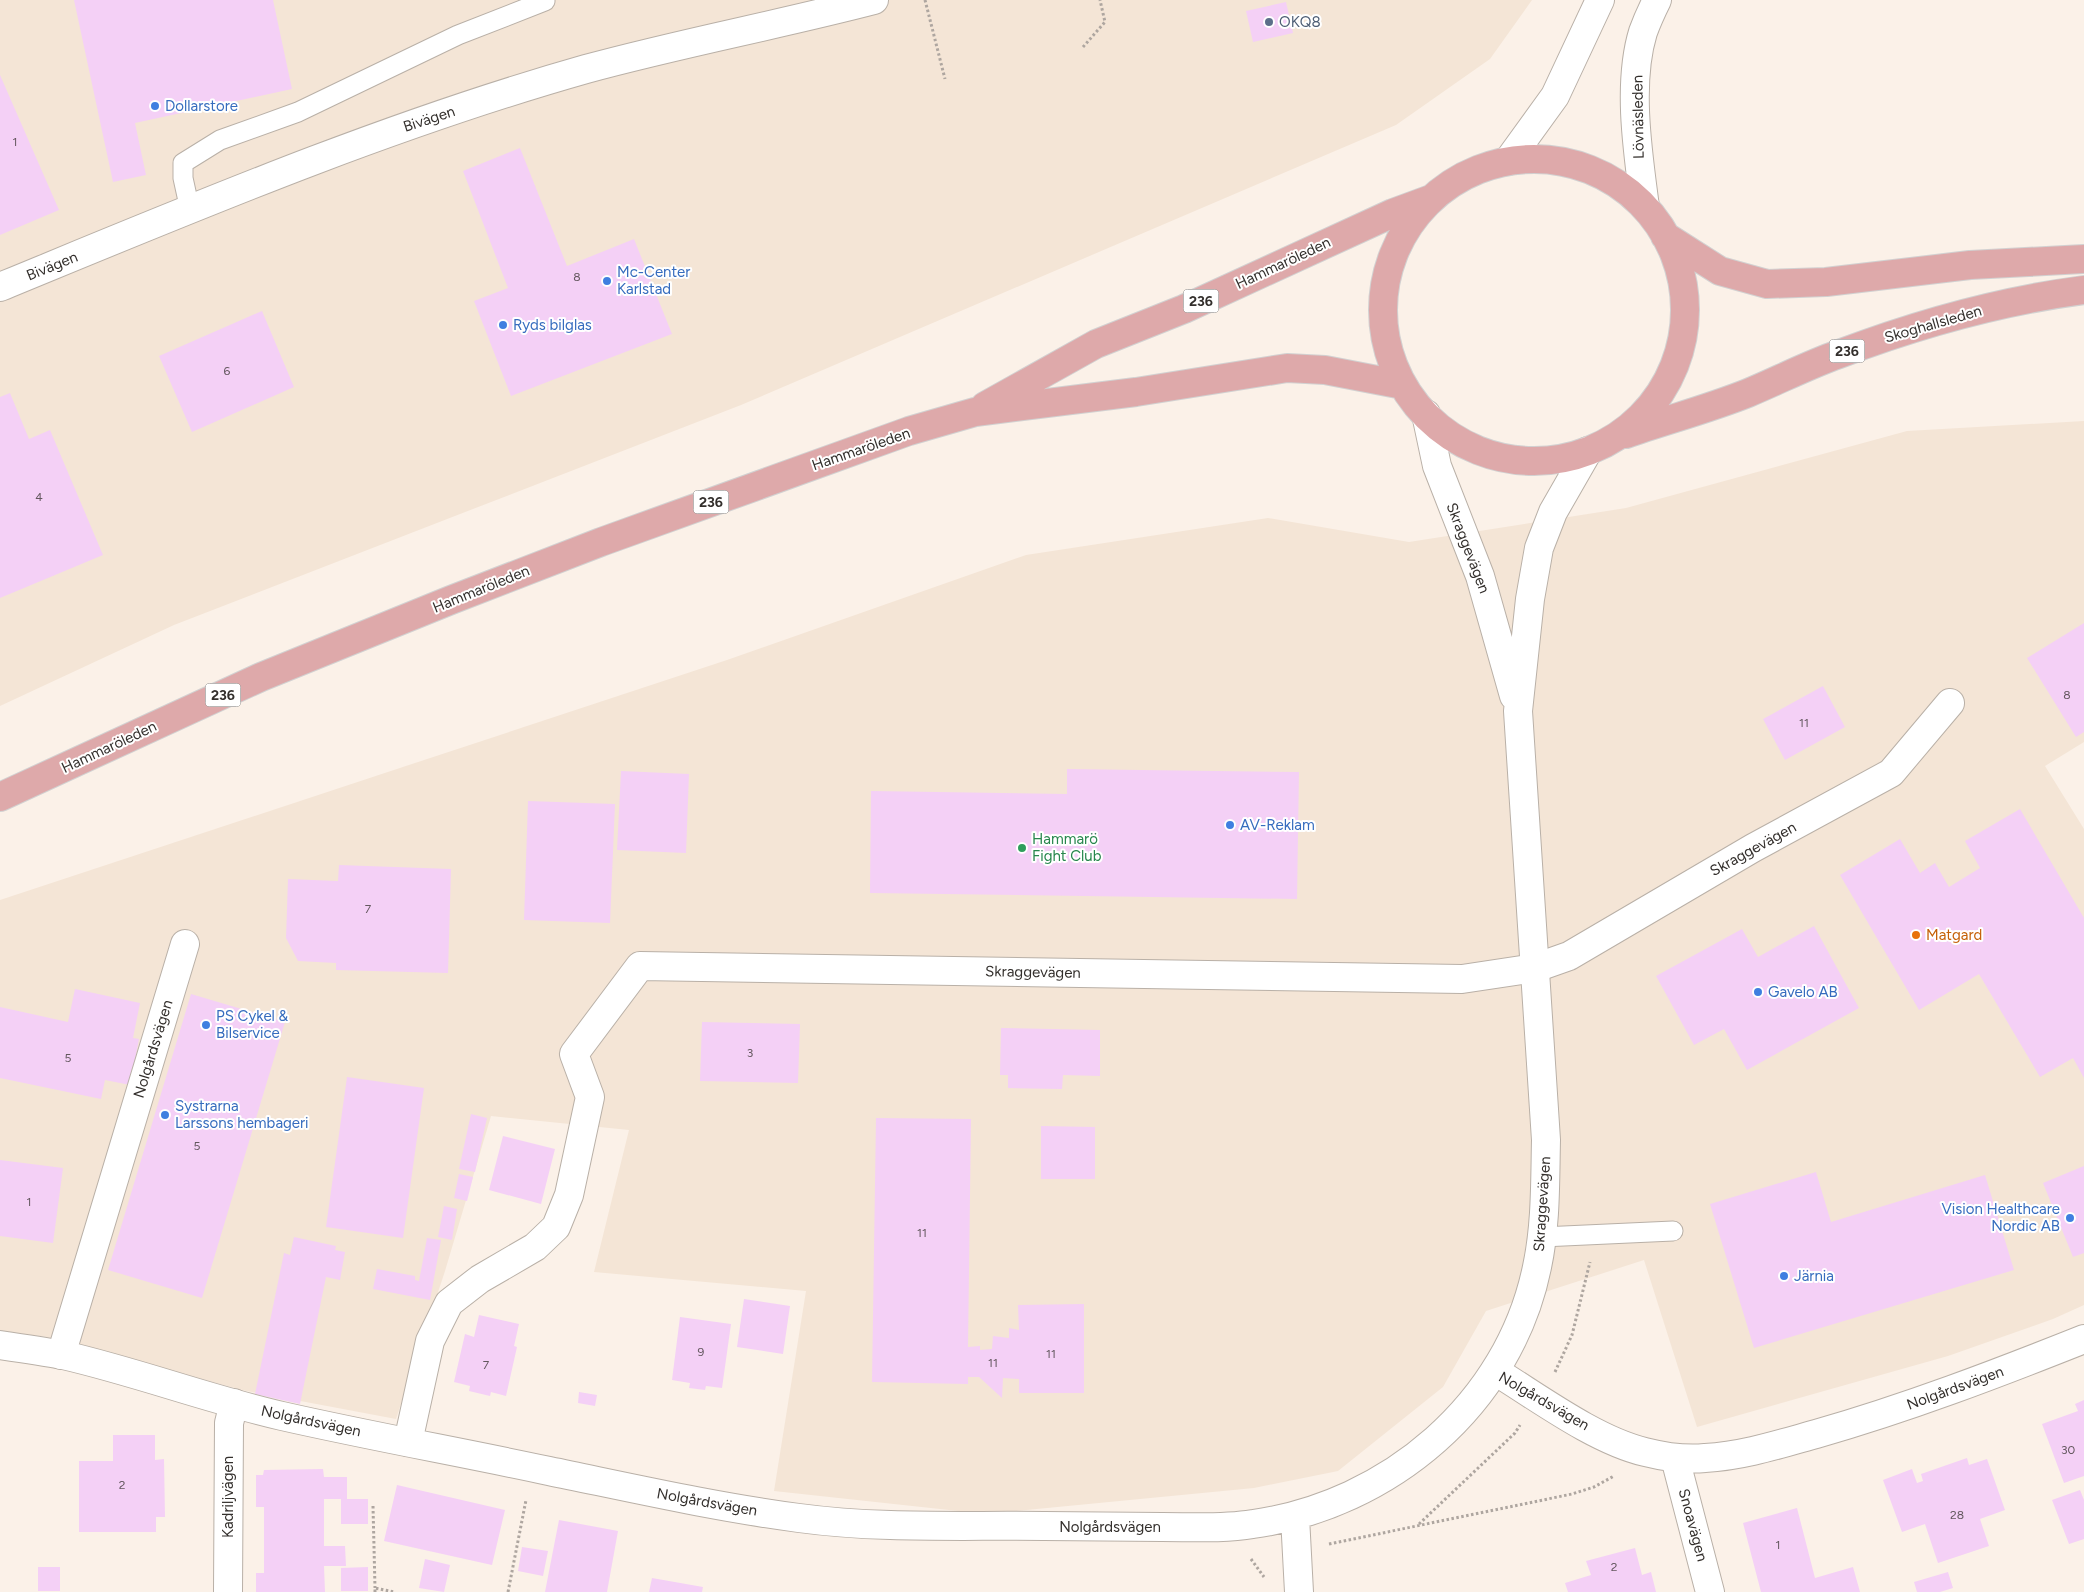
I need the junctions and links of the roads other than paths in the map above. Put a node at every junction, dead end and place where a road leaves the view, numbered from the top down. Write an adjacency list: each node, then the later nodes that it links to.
1 (874, 0): 8 (street, Bivägen)
2 (1600, 0): 5 (street)
3 (1657, 0): 7 (street, Lövnäsleden)
4 (545, 1): 8 (lane)
5 (1508, 161): 6 (main road, 236); 7 (main road, 236)
6 (1432, 198): 13 (main road, 236); 14 (main road, Hammaröleden / 236)
7 (1645, 207): 9 (main road, 236)
8 (190, 210): 11 (street, Bivägen)
9 (1666, 236): 10 (main road, 236); 16 (main road, 236)
10 (2084, 259)
11 (0, 288)
12 (2084, 290): 16 (main road, Skoghallsleden / 236)
13 (1403, 385): 14 (main road, Hammaröleden / 236); 15 (main road, 236)
14 (975, 412): 20 (main road, Hammaröleden / 236)
15 (1426, 414): 17 (main road, 236); 19 (street, Skraggevägen)
16 (1617, 437): 17 (main road, 236)
17 (1588, 450): 19 (street, Skraggevägen)
18 (1950, 703): 22 (street, Skraggevägen)
19 (1518, 711): 22 (street, Skraggevägen)
20 (0, 797)
21 (185, 944): 27 (street, Nolgårdsvägen)
22 (1536, 968): 24 (street, Skraggevägen); 30 (street, Skraggevägen)
23 (1673, 1231): 24 (lane)
24 (1542, 1237): 28 (street, Skraggevägen)
25 (2084, 1339): 31 (street, Nolgårdsvägen)
26 (0, 1345): 27 (street, Nolgårdsvägen)
27 (61, 1355): 29 (street, Nolgårdsvägen)
28 (1495, 1371): 31 (street, Nolgårdsvägen); 32 (street, Nolgårdsvägen)
29 (234, 1402): 30 (street, Nolgårdsvägen); 33 (street, Kadriljvägen)
30 (408, 1442): 32 (street, Nolgårdsvägen)
31 (1675, 1458): 35 (street, Snoavägen)
32 (1295, 1517): 34 (street)
33 (228, 1592)
34 (1299, 1592)
35 (1710, 1592)

